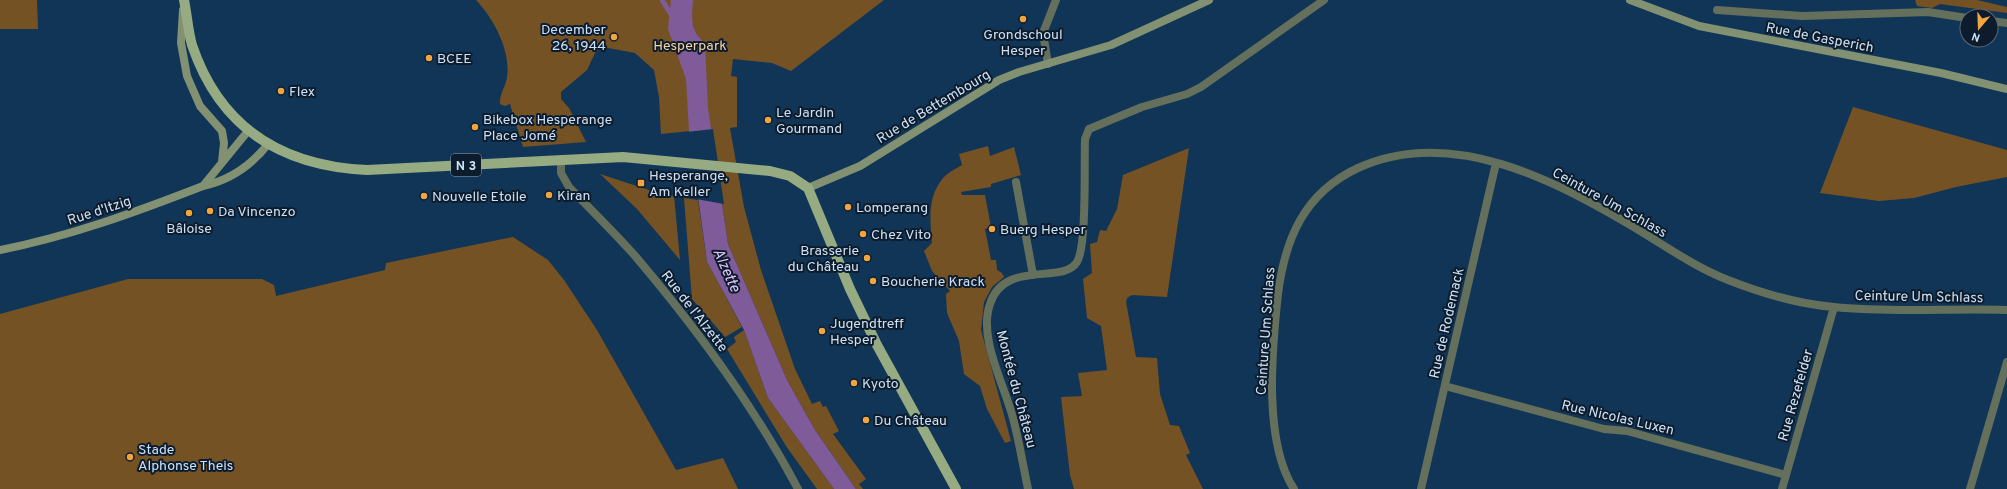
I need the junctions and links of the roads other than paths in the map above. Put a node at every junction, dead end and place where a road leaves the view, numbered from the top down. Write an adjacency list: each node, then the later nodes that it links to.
1 (184, 0): 10 (main road, N 3); 13 (main road)
2 (1056, 0): 8 (street)
3 (1209, 0): 8 (main road, Rue de Bettembourg)
4 (1324, 0): 19 (street, Montée du Château)
5 (1630, 0): 9 (main road, Rue de Gasperich)
6 (1717, 10): 7 (street)
7 (1959, 17)
8 (1048, 64): 17 (main road, Rue de Bettembourg)
9 (2007, 89)
10 (248, 131): 11 (main road, N 3); 13 (main road)
11 (268, 144): 12 (main road, N 3); 16 (main road, Rue d'Itzig)
12 (561, 159): 17 (main road, N 3); 25 (street, Rue de l'Alzette)
13 (222, 162): 16 (main road)
14 (1496, 163): 20 (street, Ceinture Um Schlass); 23 (street, Rue de Rodemack); 28 (street, Ceinture Um Schlass)
15 (1016, 182): 19 (street)
16 (203, 186): 18 (main road, Rue d'Itzig)
17 (808, 188): 26 (main road)
18 (0, 250)
19 (1033, 274): 27 (street, Montée du Château)
20 (1834, 307): 21 (street, Ceinture Um Schlass); 24 (street, Rue Rezefelder)
21 (2007, 310)
22 (2007, 362): 31 (street)
23 (1445, 386): 24 (street, Rue Nicolas Luxen); 29 (street, Rue de Rodemack)
24 (1786, 475): 30 (street, Rue Rezefelder)
25 (798, 489)
26 (956, 489)
27 (1028, 489)
28 (1294, 489)
29 (1421, 489)
30 (1782, 489)
31 (1970, 489)

